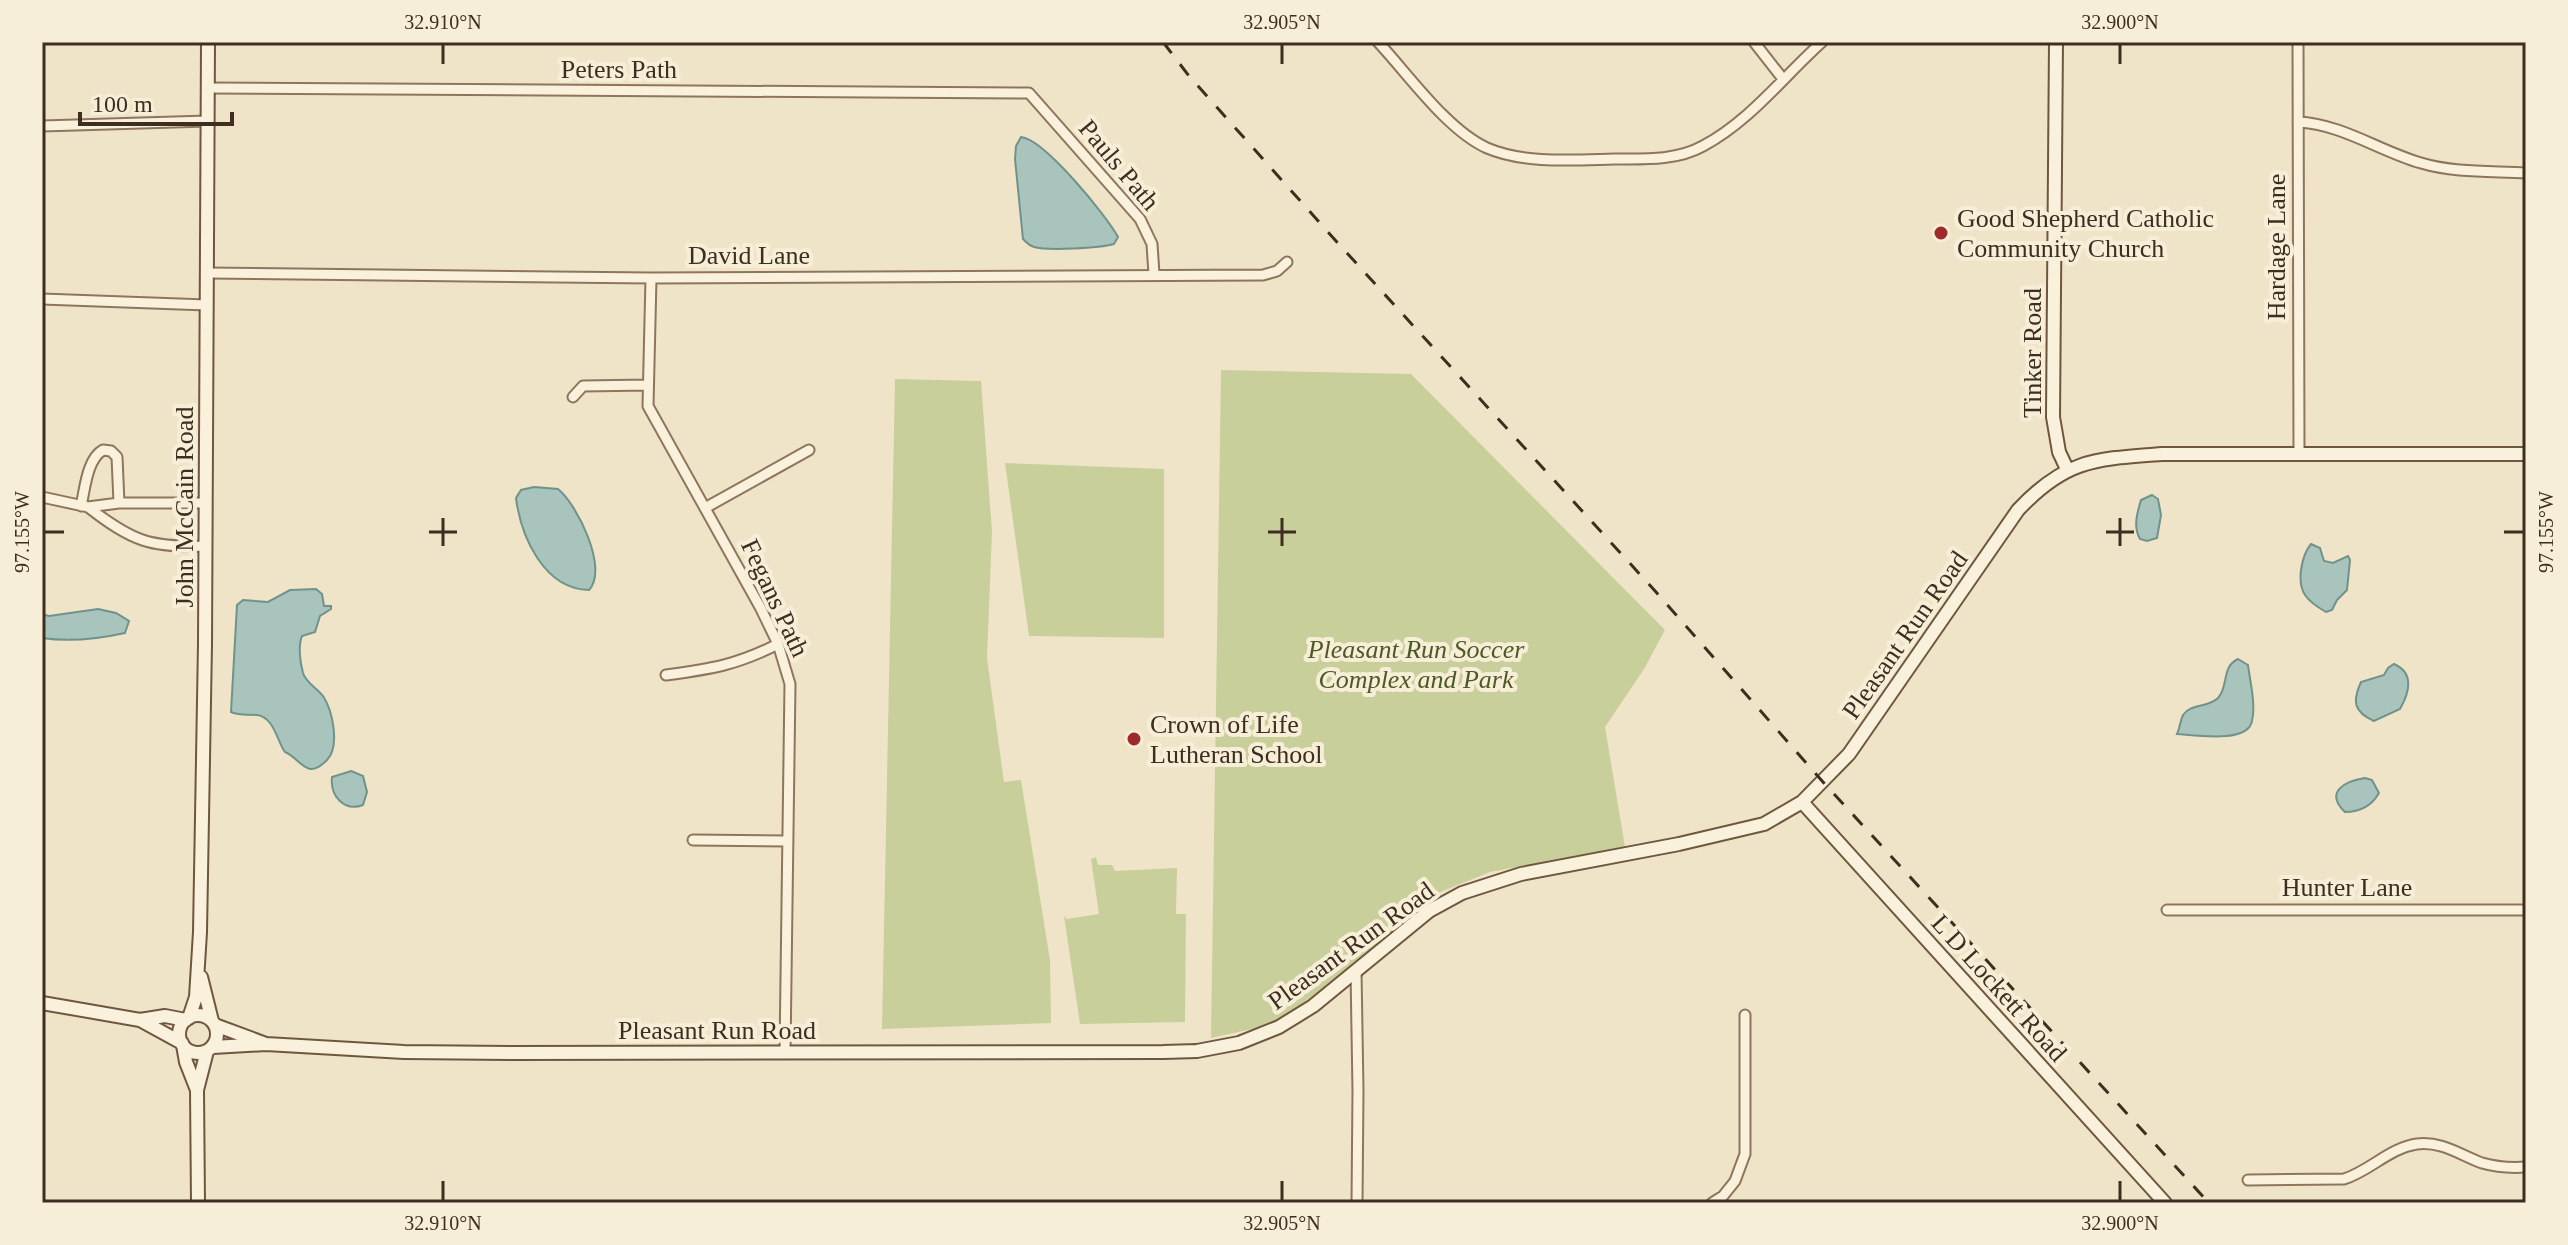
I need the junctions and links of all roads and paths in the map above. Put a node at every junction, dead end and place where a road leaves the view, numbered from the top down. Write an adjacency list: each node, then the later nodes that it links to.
1 (208, 42): 8 (main road, John McCain Road)
2 (1378, 42): 7 (street)
3 (1754, 42): 7 (street)
4 (1822, 42): 7 (street)
5 (2056, 42): 25 (main road, Tinker Road)
6 (2298, 42): 11 (street, Hardage Lane)
7 (1783, 79)
8 (208, 88): 9 (street, Peters Path); 10 (main road, John McCain Road)
9 (1029, 93): 16 (street, Pauls Path)
10 (208, 121): 12 (street); 15 (main road, John McCain Road)
11 (2298, 122): 13 (street); 23 (street, Hardage Lane)
12 (42, 126)
13 (2526, 173)
14 (1287, 262): 16 (street, David Lane)
15 (208, 273): 17 (street, David Lane); 19 (main road, John McCain Road)
16 (1154, 274): 17 (street, David Lane)
17 (651, 278): 20 (street, Fegans Path)
18 (42, 299): 19 (street)
19 (207, 305): 28 (main road, John McCain Road)
20 (648, 385): 21 (street); 30 (street, Fegans Path)
21 (573, 397)
22 (809, 450): 30 (street)
23 (2299, 453): 24 (main road, Pleasant Run Road); 25 (main road, Pleasant Run Road)
24 (2526, 454)
25 (2067, 469): 34 (main road, Pleasant Run Road)
26 (42, 497): 29 (street)
27 (119, 503): 28 (street); 29 (street); 29 (street)
28 (205, 503): 31 (main road, John McCain Road)
29 (85, 507): 31 (street)
30 (705, 508): 32 (street, Fegans Path)
31 (206, 546): 39 (main road, John McCain Road)
32 (778, 644): 33 (street); 36 (street, Fegans Path)
33 (666, 675)
34 (1802, 802): 40 (main road, Pleasant Run Road); 60 (main road, L D Lockett Road)
35 (693, 840): 36 (street)
36 (788, 841): 52 (street, Fegans Path)
37 (2167, 910): 38 (street, Hunter Lane)
38 (2526, 910)
39 (199, 971): 42 (main road, John McCain Road); 44 (main road, John McCain Road)
40 (1356, 971): 52 (main road, Pleasant Run Road); 58 (street)
41 (42, 1003): 45 (main road)
42 (209, 1006): 46 (main road, John McCain Road); 47 (main road)
43 (1745, 1015): 59 (street)
44 (188, 1019): 45 (main road); 46 (main road); 49 (main road)
45 (140, 1020): 48 (main road)
46 (214, 1023): 47 (main road, Pleasant Run Road); 51 (main road)
47 (231, 1030): 50 (main road, Pleasant Run Road)
48 (164, 1033): 49 (main road); 53 (main road)
49 (183, 1044): 51 (main road); 53 (main road)
50 (266, 1044): 51 (main road, Pleasant Run Road); 52 (main road, Pleasant Run Road)
51 (210, 1049): 54 (main road)
52 (785, 1052)
53 (186, 1062): 54 (main road)
54 (197, 1090): 57 (main road)
55 (2526, 1167): 56 (street)
56 (2248, 1180)
57 (198, 1203)
58 (1357, 1203)
59 (1712, 1203)
60 (2165, 1203)

